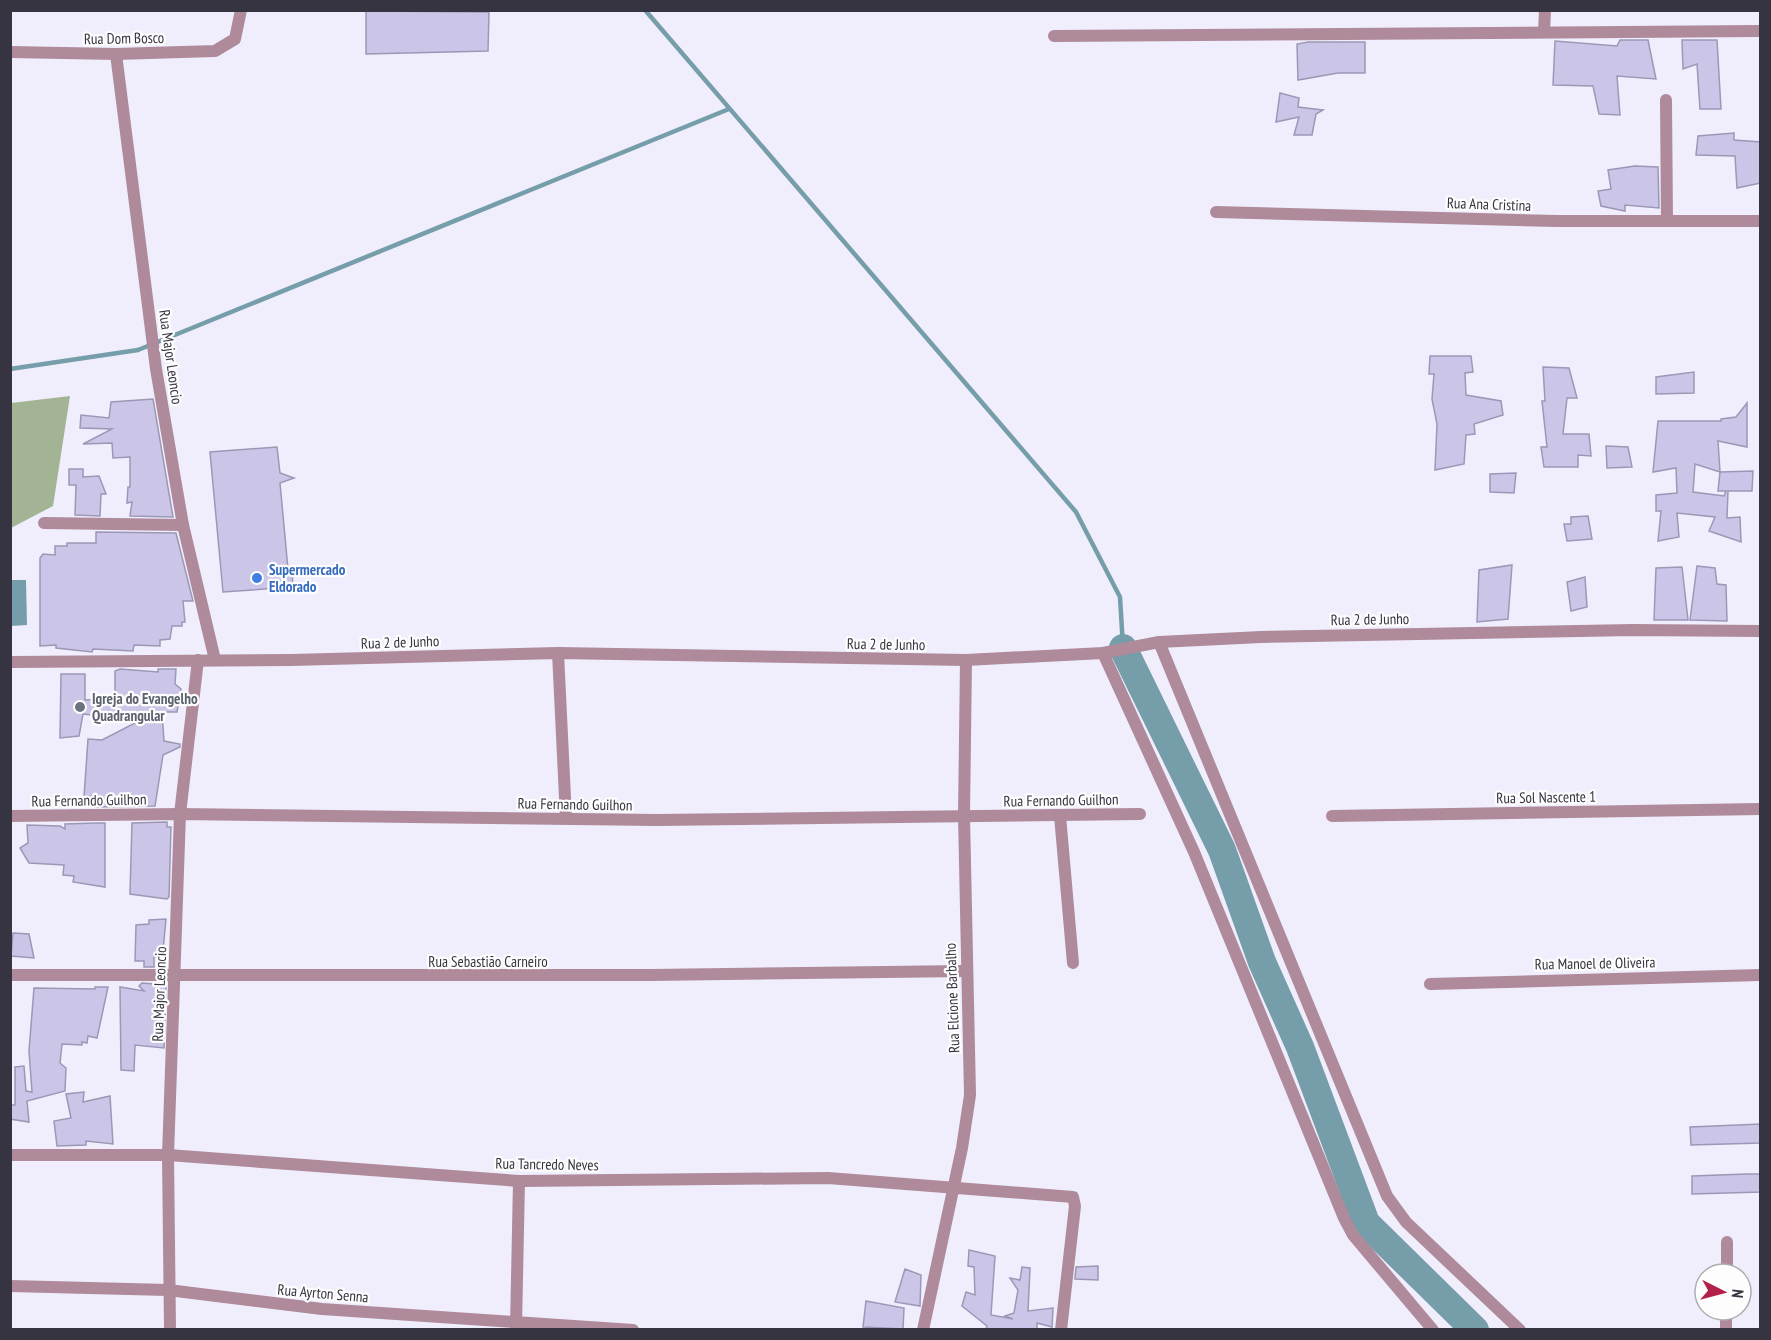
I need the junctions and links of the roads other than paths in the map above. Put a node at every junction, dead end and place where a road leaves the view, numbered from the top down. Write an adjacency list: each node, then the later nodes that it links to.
1 (241, 10): 7 (street, Rua Dom Bosco)
2 (1545, 10): 4 (street)
3 (1761, 31): 4 (street)
4 (1544, 32): 5 (street)
5 (1054, 36)
6 (10, 52): 7 (street, Rua Dom Bosco)
7 (116, 54): 13 (street, Rua Major Leoncio)
8 (1666, 100): 10 (street)
9 (1216, 212): 10 (street, Rua Ana Cristina)
10 (1667, 221): 11 (street, Rua Ana Cristina)
11 (1761, 221)
12 (44, 523): 13 (street)
13 (183, 525): 19 (street, Rua Major Leoncio)
14 (1761, 631): 15 (street, Rua 2 de Junho)
15 (1159, 642): 16 (street, Rua 2 de Junho); 50 (street)
16 (1103, 652): 20 (street, Rua 2 de Junho); 49 (street)
17 (558, 653): 19 (street, Rua 2 de Junho); 20 (street, Rua 2 de Junho); 29 (street)
18 (198, 660): 19 (street, Rua 2 de Junho); 21 (street, Rua 2 de Junho); 23 (street, Rua Major Leoncio)
19 (215, 660)
20 (966, 660): 26 (street, Rua Elcione Barbalho)
21 (10, 662)
22 (1761, 809): 28 (street, Rua Sol Nascente 1)
23 (180, 814): 25 (street, Rua Fernando Guilhon); 29 (street, Rua Fernando Guilhon); 34 (street, Rua Major Leoncio)
24 (1140, 814): 27 (street, Rua Fernando Guilhon)
25 (10, 816)
26 (964, 816): 27 (street, Rua Fernando Guilhon); 29 (street, Rua Fernando Guilhon); 31 (street, Rua Elcione Barbalho)
27 (1060, 816): 30 (street)
28 (1332, 816)
29 (566, 818)
30 (1073, 963)
31 (966, 971): 34 (street, Rua Sebastião Carneiro); 39 (street, Rua Elcione Barbalho)
32 (10, 975): 34 (street, Rua Sebastião Carneiro)
33 (1761, 975): 35 (street, Rua Manoel de Oliveira)
34 (175, 976): 37 (street, Rua Major Leoncio)
35 (1430, 984)
36 (10, 1155): 37 (street, Rua Tancredo Neves)
37 (168, 1155): 38 (street, Rua Tancredo Neves); 43 (street, Rua Major Leoncio)
38 (519, 1181): 39 (street, Rua Tancredo Neves); 44 (street)
39 (953, 1186): 47 (street, Rua Elcione Barbalho); 48 (street, Rua Tancredo Neves)
40 (1727, 1242): 41 (street)
41 (1726, 1262)
42 (10, 1286): 43 (street, Rua Ayrton Senna)
43 (168, 1290): 44 (street, Rua Ayrton Senna); 45 (street, Rua Major Leoncio)
44 (517, 1325): 46 (street, Rua Ayrton Senna)
45 (170, 1329)
46 (633, 1329)
47 (923, 1329)
48 (1061, 1329)
49 (1433, 1329)
50 (1520, 1329)

